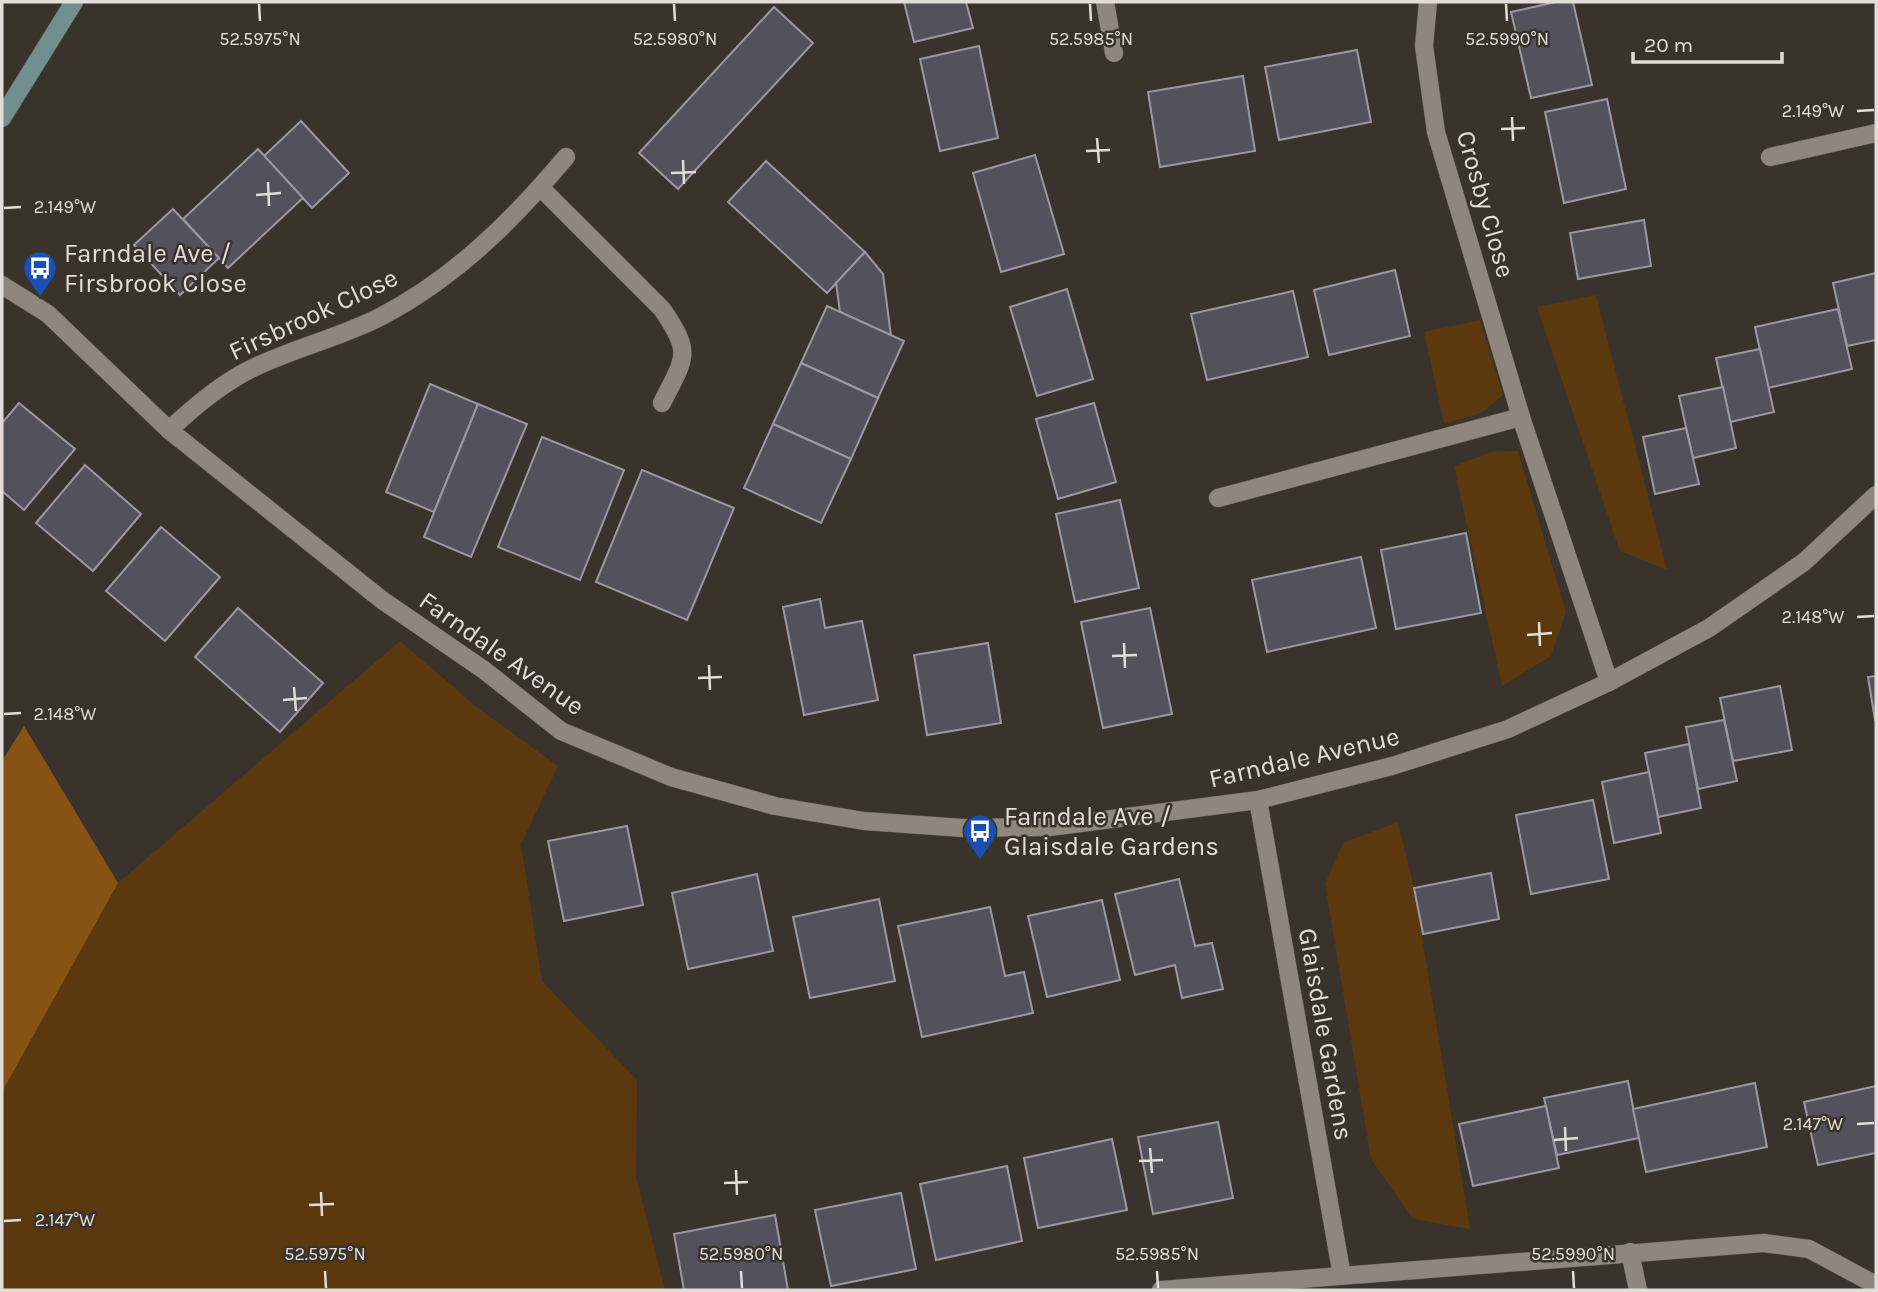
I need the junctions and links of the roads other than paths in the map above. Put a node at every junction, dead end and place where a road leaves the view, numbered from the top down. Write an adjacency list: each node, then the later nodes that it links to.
1 (74, 2): 5 (street)
2 (1105, 2): 4 (street)
3 (1429, 2): 12 (street, Crosby Close)
4 (1114, 53)
5 (2, 118)
6 (1876, 133): 8 (street)
7 (566, 157): 9 (street, Firsbrook Close)
8 (1770, 157)
9 (540, 187): 11 (street); 13 (street, Firsbrook Close)
10 (2, 285): 13 (street, Farndale Avenue)
11 (662, 403)
12 (1521, 417): 15 (street); 16 (street, Crosby Close)
13 (169, 430): 17 (street, Farndale Avenue)
14 (1876, 495): 16 (street, Farndale Avenue)
15 (1218, 498)
16 (1609, 682): 17 (street, Farndale Avenue)
17 (1258, 800): 19 (street, Glaisdale Gardens)
18 (1630, 1252): 19 (street); 21 (street); 23 (street)
19 (1342, 1276): 20 (street)
20 (1283, 1285): 22 (street)
21 (1876, 1285)
22 (1161, 1290)
23 (1638, 1290)

